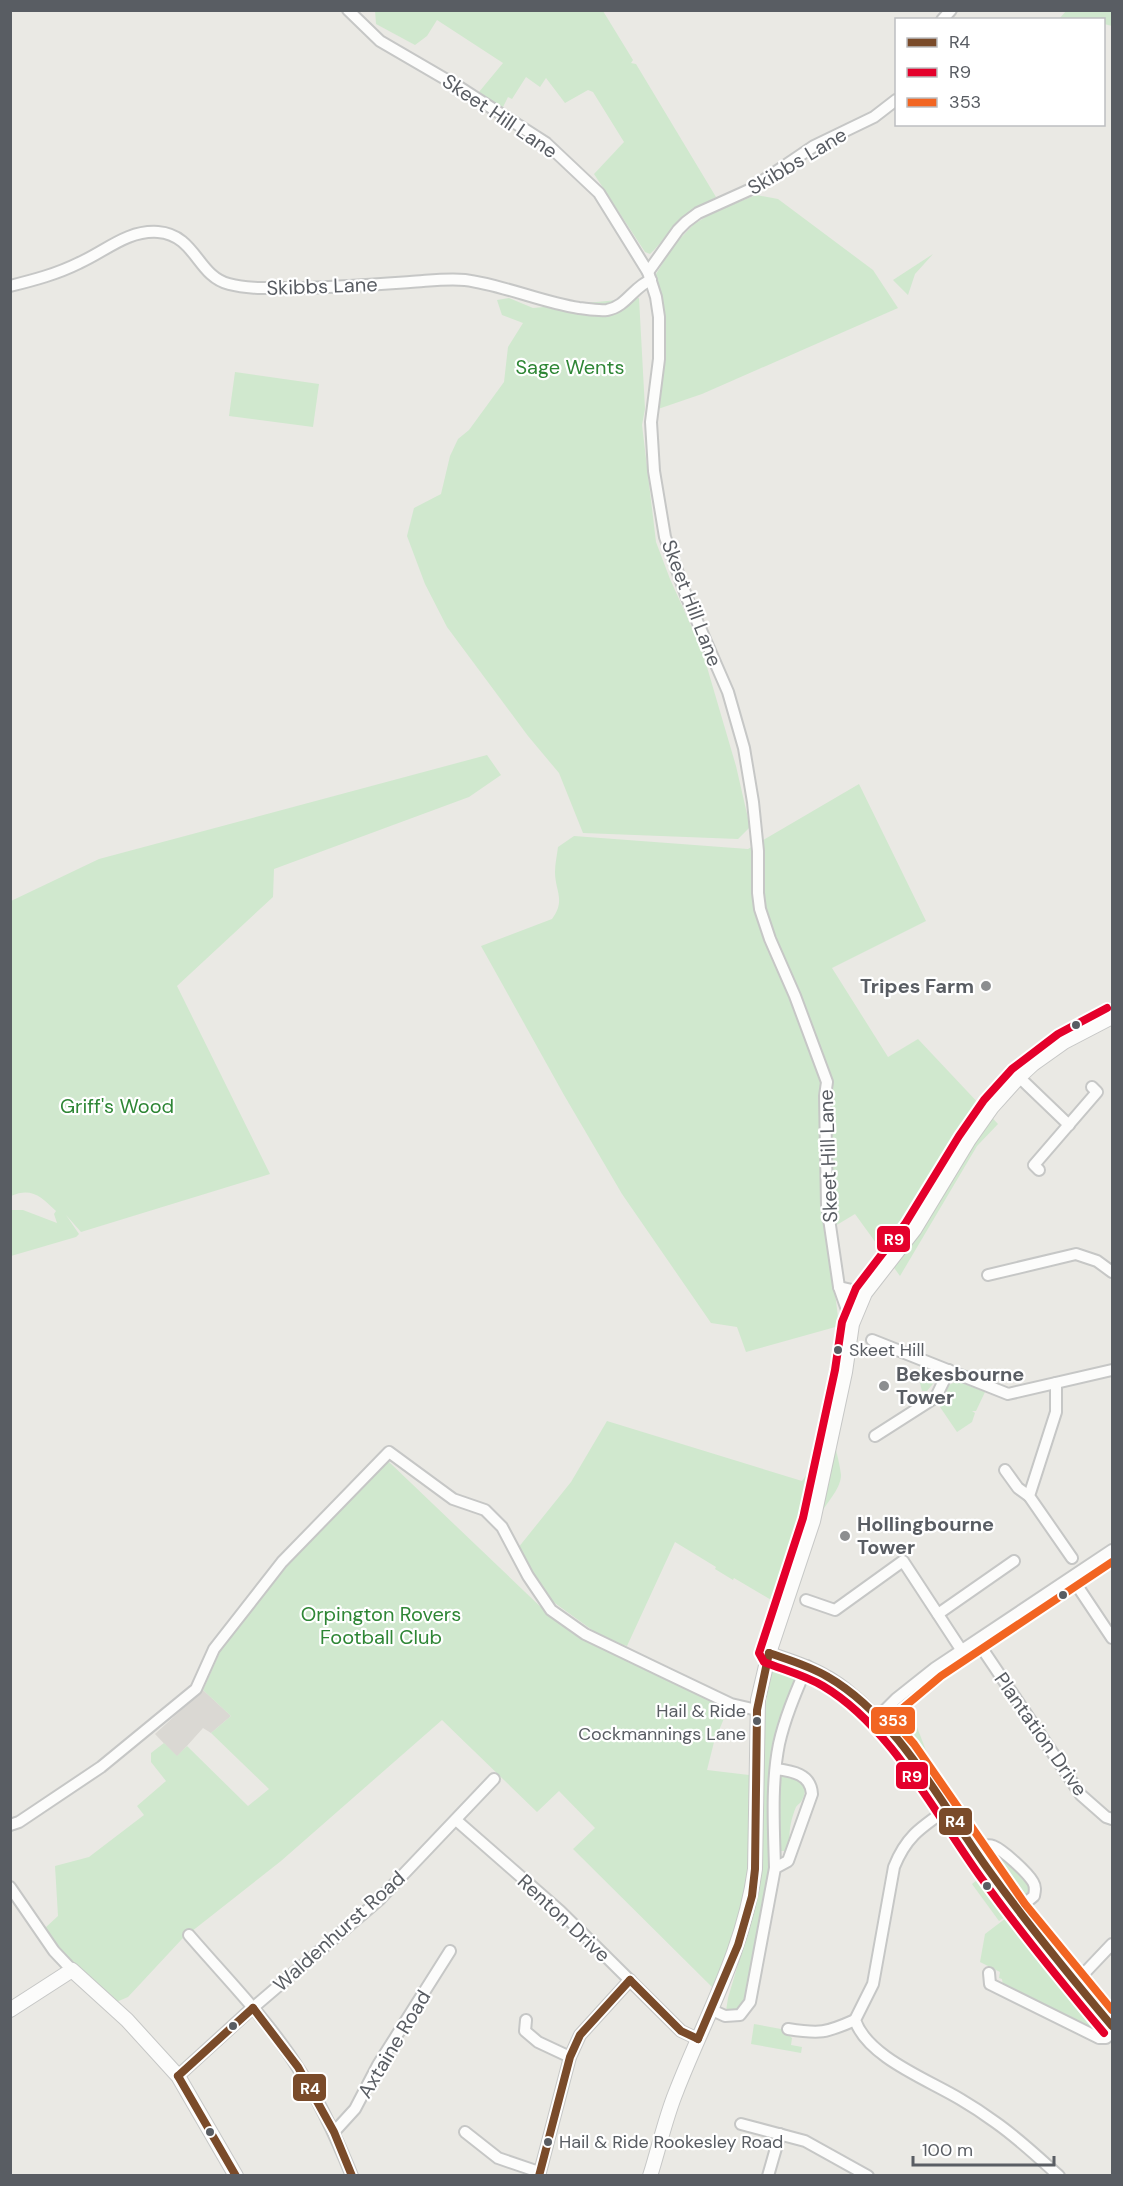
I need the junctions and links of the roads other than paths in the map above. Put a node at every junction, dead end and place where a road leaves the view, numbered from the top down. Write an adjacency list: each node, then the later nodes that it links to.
1 (348, 10): 3 (street, Skeet Hill Lane)
2 (895, 102): 3 (street, Skibbs Lane)
3 (650, 276): 4 (street, Skibbs Lane); 12 (street, Skeet Hill Lane)
4 (10, 286)
5 (1113, 1017): 6 (street)
6 (1019, 1077): 8 (street); 13 (street)
7 (1092, 1087): 8 (street)
8 (1069, 1125): 9 (street)
9 (1039, 1170)
10 (1113, 1272): 11 (street)
11 (988, 1275)
12 (839, 1287): 13 (street); 14 (street, Skeet Hill Lane)
13 (865, 1293): 14 (street)
14 (852, 1324): 31 (street)
15 (872, 1340): 16 (street)
16 (950, 1370): 18 (street); 19 (street)
17 (1113, 1370): 18 (street)
18 (1056, 1383): 21 (street)
19 (875, 1436)
20 (1005, 1470): 21 (street)
21 (1029, 1496): 23 (street)
22 (1113, 1550): 25 (street)
23 (1072, 1558)
24 (1014, 1561): 27 (street)
25 (1072, 1578): 28 (street); 29 (street)
26 (806, 1600): 27 (street)
27 (938, 1614): 30 (street)
28 (1113, 1638)
29 (977, 1641): 30 (street); 39 (street, Plantation Drive)
30 (962, 1651): 34 (street)
31 (769, 1653): 32 (street); 33 (street)
32 (807, 1666): 34 (street); 35 (street)
33 (757, 1710): 40 (street); 54 (street)
34 (877, 1718): 37 (street)
35 (776, 1769): 42 (street); 42 (street)
36 (494, 1779): 38 (street, Waldenhurst Road)
37 (946, 1810): 41 (street); 55 (street)
38 (456, 1820): 50 (street, Renton Drive); 52 (street, Waldenhurst Road)
39 (1113, 1820)
40 (10, 1825)
41 (975, 1852): 44 (street); 44 (street)
42 (775, 1868): 54 (street)
43 (10, 1887): 48 (street)
44 (1017, 1910): 51 (street)
45 (189, 1935): 52 (street)
46 (1113, 1944): 51 (street)
47 (450, 1951): 64 (street, Axtaine Road)
48 (72, 1970): 53 (street); 62 (street)
49 (990, 1973): 59 (street)
50 (630, 1980): 60 (street, Renton Drive); 61 (street)
51 (1075, 1983): 56 (street)
52 (253, 2008): 62 (street, Waldenhurst Road); 64 (street)
53 (10, 2010)
54 (712, 2010): 60 (street)
55 (855, 2020): 58 (street); 73 (street)
56 (1113, 2026)
57 (523, 2029): 61 (street)
58 (788, 2029)
59 (1113, 2032)
60 (698, 2039): 70 (street)
61 (570, 2057): 67 (street)
62 (178, 2076): 68 (street)
63 (741, 2124): 66 (street)
64 (334, 2132): 69 (street)
65 (465, 2132): 67 (street)
66 (780, 2134): 71 (street); 72 (street)
67 (539, 2174)
68 (236, 2175)
69 (352, 2175)
70 (651, 2175)
71 (768, 2175)
72 (868, 2175)
73 (1059, 2175)

